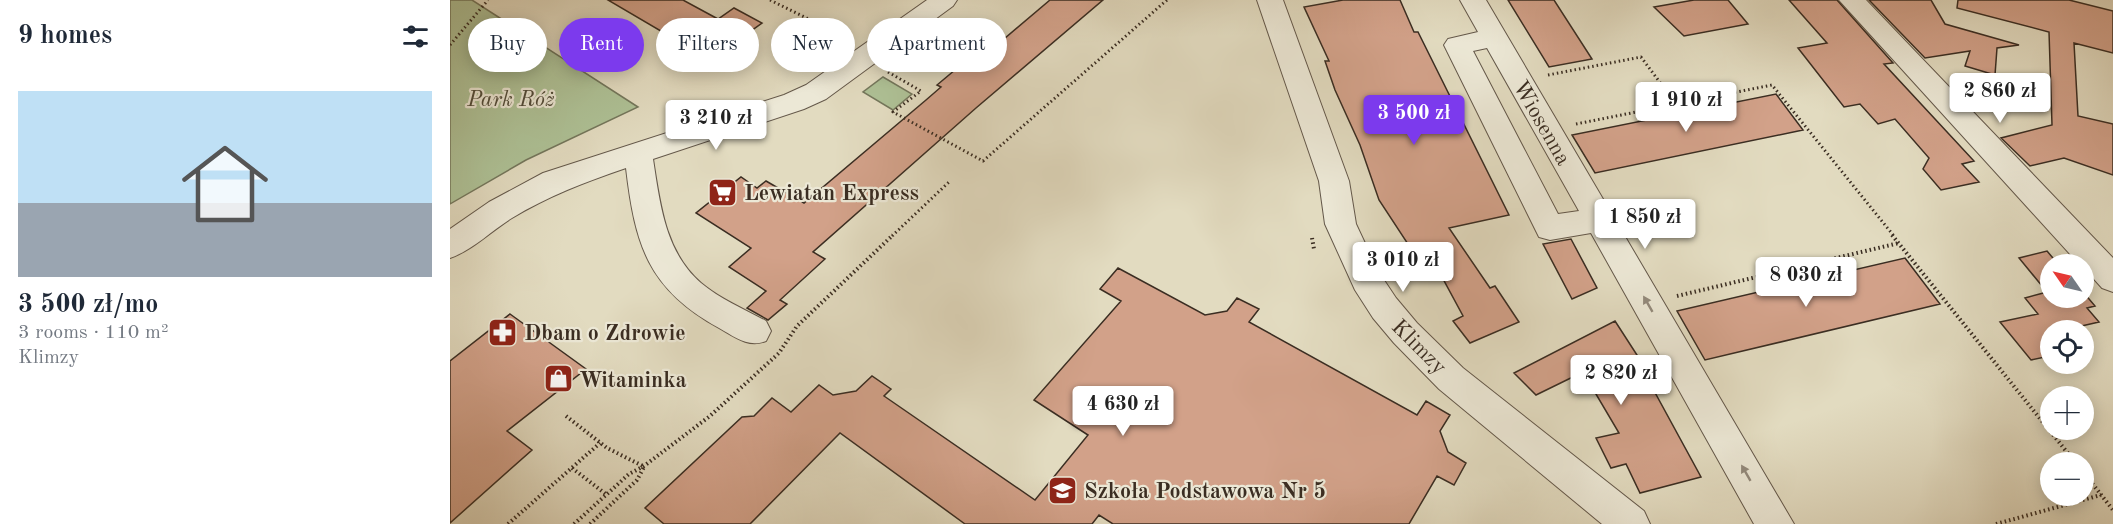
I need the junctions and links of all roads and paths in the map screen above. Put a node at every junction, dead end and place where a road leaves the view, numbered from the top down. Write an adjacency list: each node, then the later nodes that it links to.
1 (488, 0): 11 (path)
2 (770, 0): 8 (path)
3 (944, 0): 9 (street)
4 (1167, 0): 13 (path)
5 (1270, 0): 37 (street, Klimzy)
6 (1473, 0): 10 (street, Wiosenna)
7 (1852, 0): 22 (street)
8 (805, 18)
9 (924, 18)
10 (1495, 38): 19 (street, Wiosenna); 19 (street)
11 (450, 45)
12 (867, 66): 17 (street)
13 (895, 72)
14 (1543, 76): 15 (path)
15 (1676, 104): 16 (path); 20 (path)
16 (1572, 125)
17 (638, 153): 21 (street); 24 (street)
18 (949, 182): 28 (path)
19 (1599, 219): 38 (street, Wiosenna, one-way to 19)
20 (1899, 243): 23 (path); 27 (path)
21 (450, 244)
22 (2113, 279)
23 (1673, 297)
24 (754, 331)
25 (566, 416): 26 (path)
26 (600, 443): 28 (path); 29 (path)
27 (2067, 452)
28 (644, 466): 31 (path); 36 (path)
29 (572, 468): 31 (path); 34 (path)
30 (2094, 486): 32 (path)
31 (607, 495): 35 (path)
32 (2101, 495): 33 (path); 39 (path)
33 (2113, 510)
34 (508, 524)
35 (574, 524)
36 (590, 524)
37 (1631, 524)
38 (1775, 524)
39 (1996, 524)

